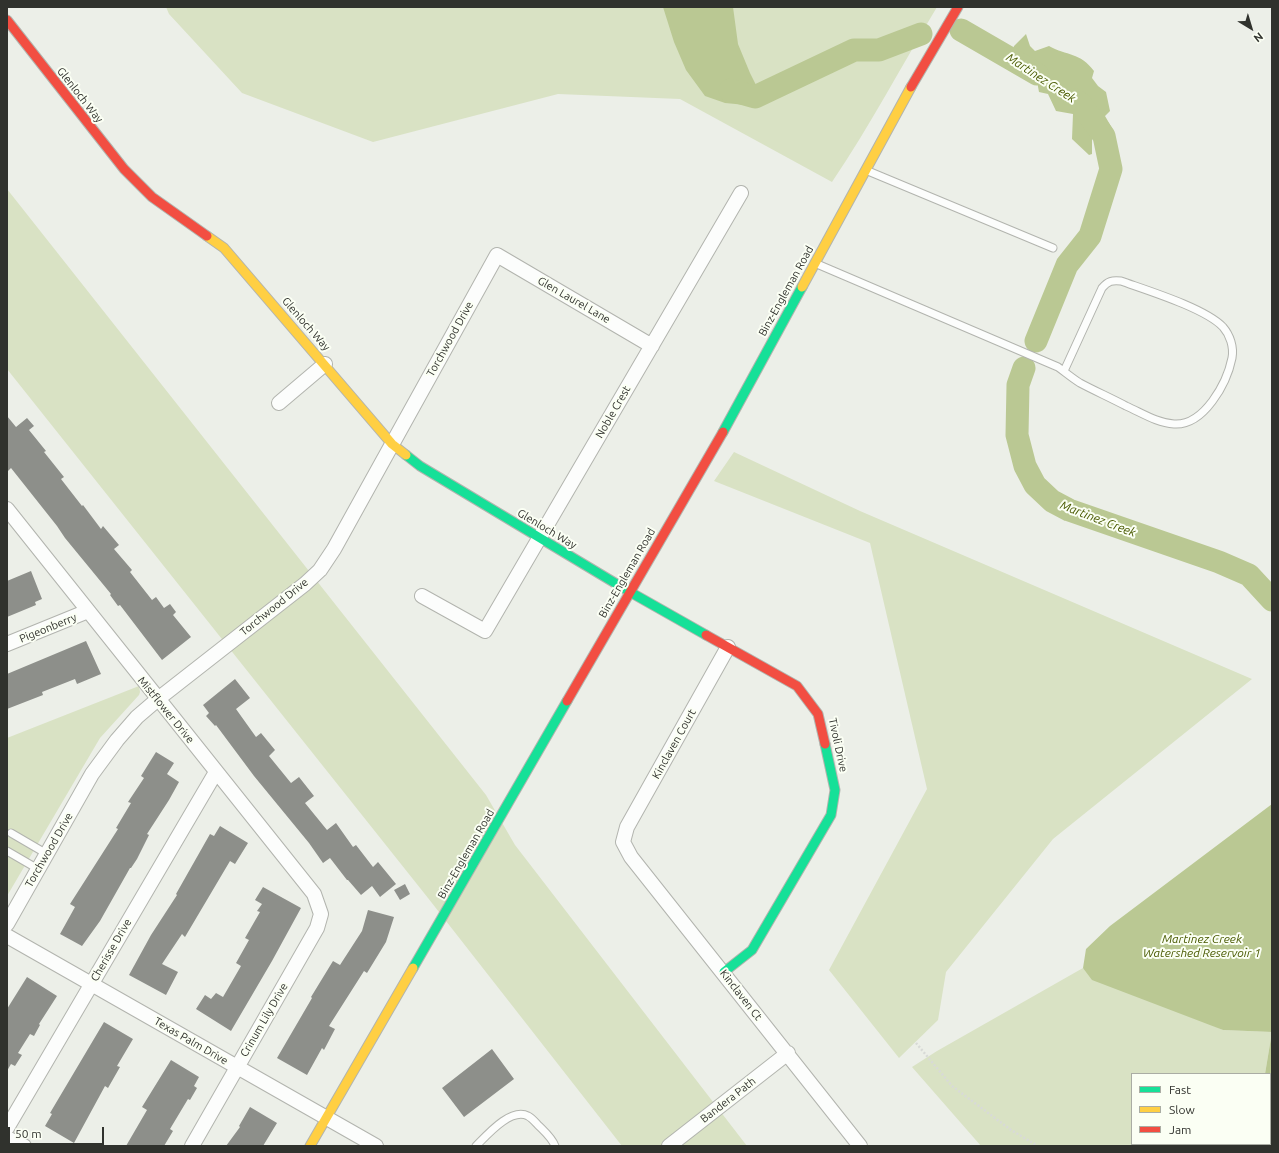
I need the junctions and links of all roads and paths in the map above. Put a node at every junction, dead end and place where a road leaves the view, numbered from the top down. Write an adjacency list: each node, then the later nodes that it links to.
1 (958, 7): 3 (street, Binz-Engleman Road)
2 (7, 20): 9 (street, Glenloch Way)
3 (866, 170): 5 (lane); 7 (street, Binz-Engleman Road)
4 (741, 193): 8 (street, Noble Crest)
5 (1054, 248)
6 (497, 255): 8 (street, Glen Laurel Lane); 12 (street, Torchwood Drive)
7 (815, 263): 10 (lane); 15 (street, Binz-Engleman Road)
8 (652, 346): 14 (street, Noble Crest)
9 (325, 364): 11 (street); 12 (street, Glenloch Way)
10 (1064, 371): 10 (lane)
11 (279, 403)
12 (392, 444): 14 (street, Glenloch Way); 20 (street, Torchwood Drive)
13 (7, 509): 17 (street, Mistflower Drive)
14 (539, 538): 15 (street, Glenloch Way); 16 (street, Noble Crest)
15 (630, 592): 19 (street, Tivoli Drive); 35 (street, Binz-Engleman Road)
16 (422, 596)
17 (88, 611): 18 (street, Pigeonberry); 20 (street, Mistflower Drive)
18 (7, 644)
19 (728, 647): 23 (street, Kinclaven Court); 30 (street, Tivoli Drive)
20 (158, 699): 21 (street, Mistflower Drive); 25 (street, Torchwood Drive)
21 (216, 772): 27 (street, Mistflower Drive); 31 (street, Cherisse Drive)
22 (11, 833): 25 (lane)
23 (623, 842): 30 (street, Kinclaven Ct)
24 (7, 851): 26 (lane)
25 (47, 854): 26 (street, Torchwood Drive)
26 (38, 869): 28 (street, Torchwood Drive)
27 (321, 914): 34 (street, Crinum Lily Drive)
28 (7, 924)
29 (7, 936): 31 (street, Texas Palm Drive)
30 (724, 972): 33 (street, Kinclaven Ct)
31 (91, 984): 34 (street, Texas Palm Drive); 36 (street, Cherisse Drive)
32 (916, 1043): 46 (path)
33 (788, 1054): 44 (street, Bandera Path); 45 (street, Kinclaven Ct)
34 (237, 1068): 35 (street, Texas Palm Drive); 39 (street, Crinum Lily Drive)
35 (326, 1118): 40 (street, Binz-Engleman Road); 41 (street, Texas Palm Drive)
36 (7, 1128)
37 (7, 1138): 38 (street)
38 (24, 1146)
39 (192, 1146)
40 (310, 1146)
41 (376, 1146)
42 (476, 1146): 43 (lane)
43 (555, 1146)
44 (669, 1146)
45 (860, 1146)
46 (1038, 1146)

